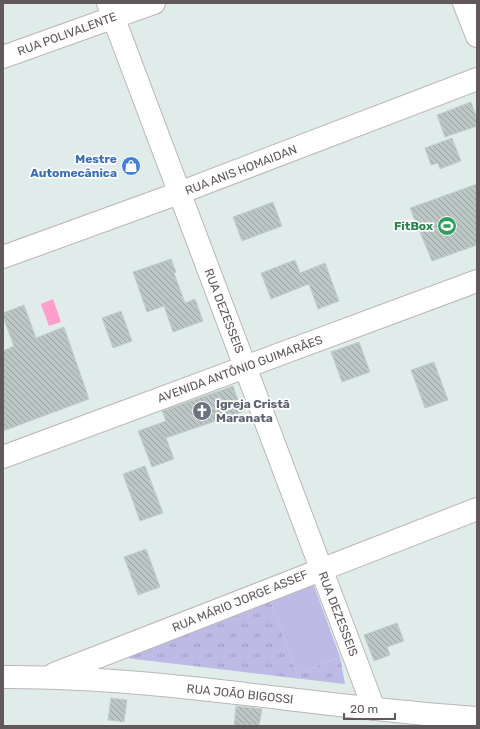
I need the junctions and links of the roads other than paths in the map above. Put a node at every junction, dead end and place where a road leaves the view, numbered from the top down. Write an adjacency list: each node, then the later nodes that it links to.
1 (154, 3): 3 (street, RUA POLIVALENTE)
2 (464, 3): 4 (street)
3 (111, 10): 5 (street, RUA POLIVALENTE); 7 (street, RUA DEZESSEIS)
4 (477, 36)
5 (3, 57)
6 (477, 79): 7 (street, RUA ANIS HOMAIDAN)
7 (179, 193): 8 (street, RUA ANIS HOMAIDAN); 10 (street, RUA DEZESSEIS)
8 (3, 257)
9 (477, 281): 10 (street, AVENIDA ANTÔNIO GUIMARÃES)
10 (246, 367): 11 (street, AVENIDA ANTÔNIO GUIMARÃES); 13 (street, RUA DEZESSEIS)
11 (3, 457)
12 (477, 509): 13 (street, RUA MÁRIO JORGE ASSEF)
13 (321, 569): 15 (street, RUA MÁRIO JORGE ASSEF); 16 (street, RUA DEZESSEIS)
14 (3, 677): 15 (street, RUA JOÃO BIGOSSI)
15 (48, 677): 16 (street, RUA JOÃO BIGOSSI)
16 (374, 709): 17 (street, RUA JOÃO BIGOSSI)
17 (477, 718)

